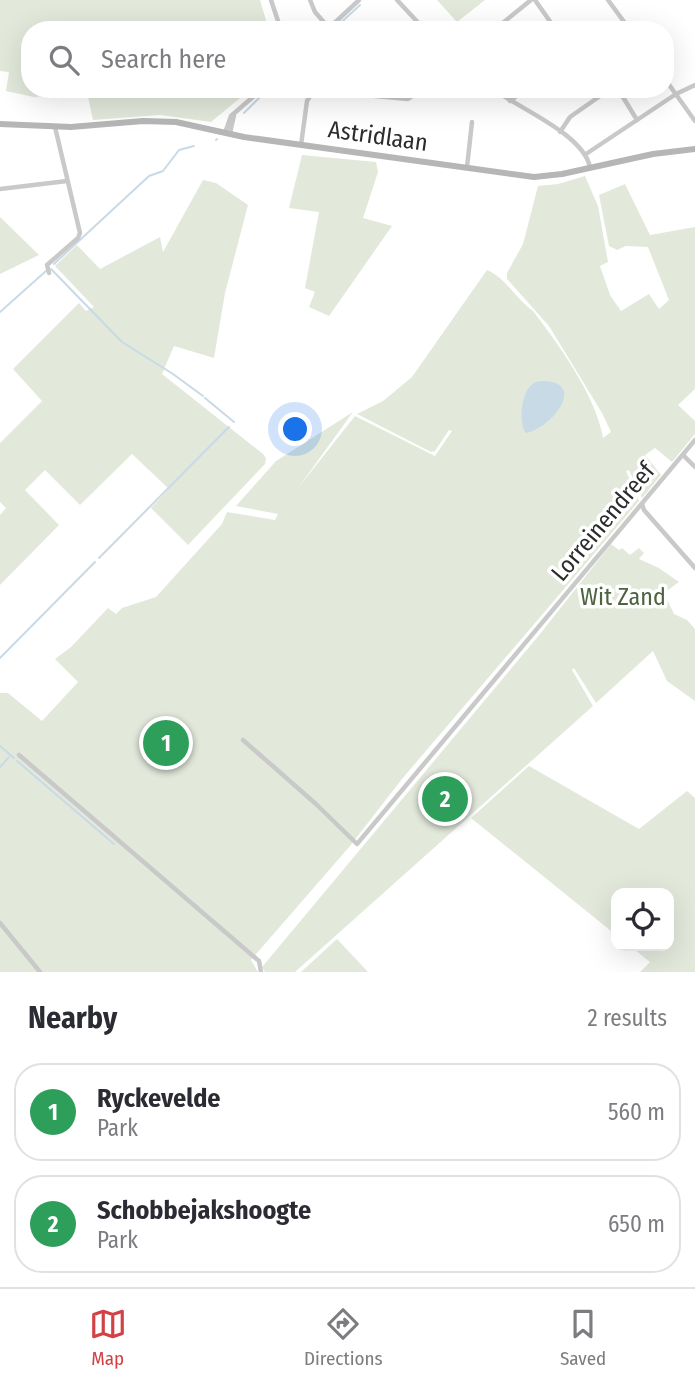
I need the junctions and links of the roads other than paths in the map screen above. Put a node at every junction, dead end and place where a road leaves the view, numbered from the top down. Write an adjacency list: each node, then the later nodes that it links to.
1 (271, 0): 7 (street)
2 (311, 0): 8 (street)
3 (359, 0): 9 (street)
4 (397, 0): 10 (street)
5 (533, 0): 11 (street); 12 (street)
6 (608, 0): 13 (street)
7 (278, 21)
8 (322, 21)
9 (337, 21)
10 (417, 21)
11 (506, 21)
12 (549, 21)
13 (623, 21)
14 (695, 85): 16 (street)
15 (674, 91): 16 (street)
16 (676, 94): 26 (street)
17 (252, 98): 31 (street)
18 (309, 98): 32 (street)
19 (506, 98): 24 (street)
20 (514, 98): 24 (street)
21 (597, 98): 30 (street)
22 (624, 98): 25 (street)
23 (670, 98): 25 (street)
24 (510, 101): 30 (street)
25 (637, 120): 34 (street)
26 (695, 121)
27 (472, 122): 35 (street)
28 (0, 124): 29 (main road, Astridlaan)
29 (55, 127): 31 (main road, Astridlaan); 37 (street)
30 (559, 132): 34 (street)
31 (227, 134): 32 (main road, Astridlaan)
32 (301, 145): 35 (main road, Astridlaan)
33 (695, 149): 36 (main road, Astridlaan)
34 (586, 154): 36 (street)
35 (467, 168): 36 (main road, Astridlaan)
36 (591, 168)
37 (67, 181): 38 (street); 39 (street)
38 (0, 189)
39 (49, 273)
40 (695, 440): 41 (street, Lorreinendreef)
41 (683, 455): 42 (street); 43 (street, Lorreinendreef)
42 (695, 467)
43 (641, 503): 44 (street); 45 (street, Lorreinendreef)
44 (695, 568)
45 (243, 740)
46 (19, 755): 49 (street)
47 (0, 923): 48 (street)
48 (40, 972)
49 (261, 972)

